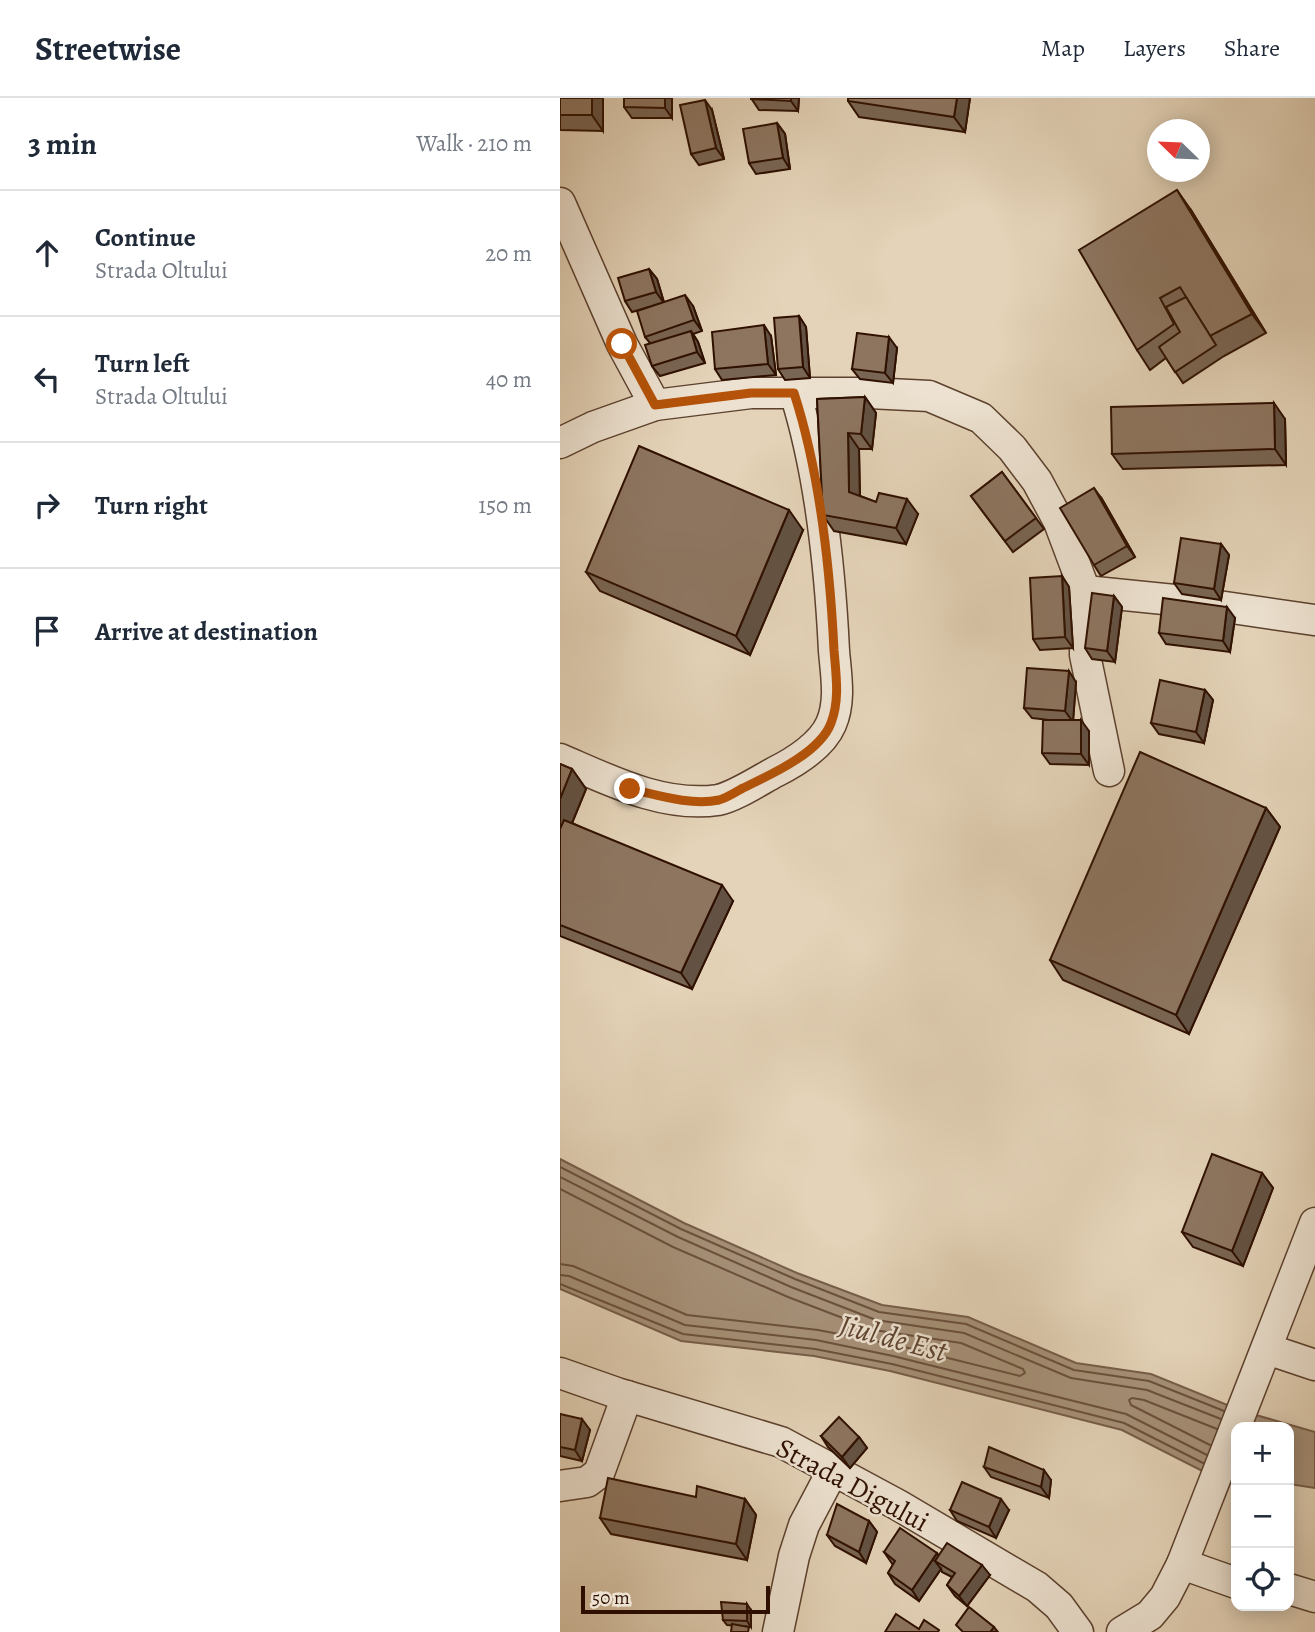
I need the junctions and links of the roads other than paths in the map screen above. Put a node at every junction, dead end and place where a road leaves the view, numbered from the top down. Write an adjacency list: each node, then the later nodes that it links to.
1 (560, 204): 3 (street)
2 (794, 393): 3 (street); 5 (street); 7 (street)
3 (655, 405): 4 (street)
4 (560, 443)
5 (1085, 590): 6 (street); 8 (street)
6 (1314, 620)
7 (560, 759)
8 (1109, 771)
9 (1315, 1223): 10 (street)
10 (1266, 1349): 11 (street); 16 (street)
11 (1315, 1365)
12 (560, 1373): 13 (street, Strada Digului)
13 (627, 1396): 14 (street, Strada Digului); 15 (street)
14 (834, 1470): 21 (street); 22 (street, Strada Digului)
15 (560, 1486)
16 (1186, 1552): 17 (street); 20 (street)
17 (1231, 1580)
18 (1294, 1591): 19 (street)
19 (1315, 1597)
20 (1154, 1623): 23 (street)
21 (778, 1632)
22 (1078, 1632)
23 (1122, 1632)

